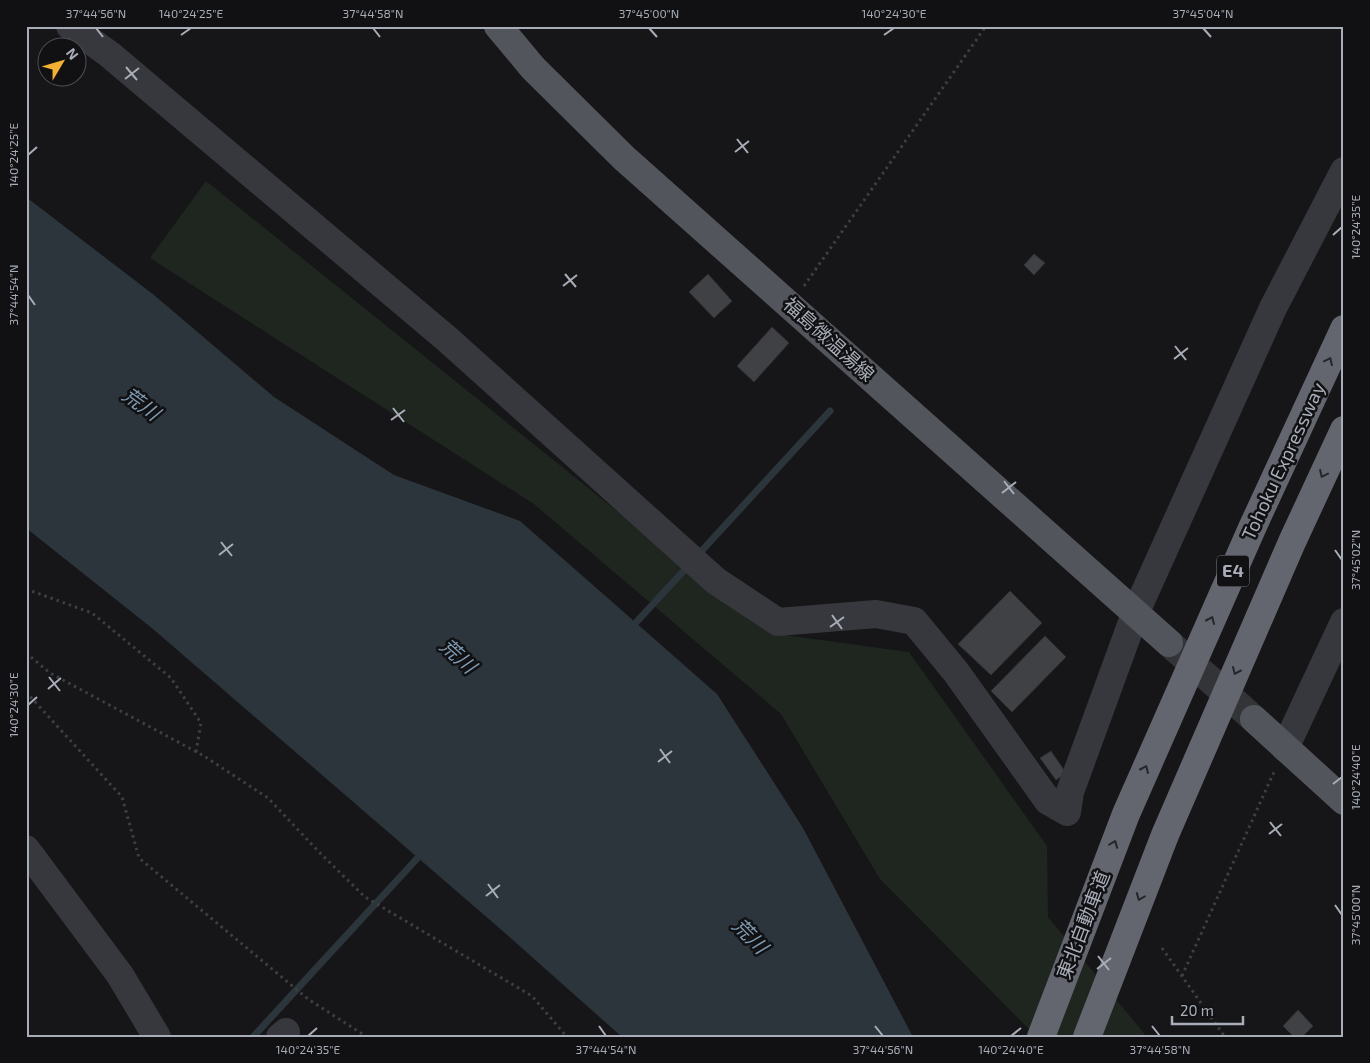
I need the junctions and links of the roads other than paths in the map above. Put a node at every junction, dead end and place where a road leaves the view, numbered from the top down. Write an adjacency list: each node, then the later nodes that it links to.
1 (70, 26): 6 (street)
2 (498, 26): 6 (main road, 福島微温湯線)
3 (1344, 172): 6 (street)
4 (1344, 329): 12 (highway, Tohoku Expressway / E4, one-way to 4)
5 (1344, 430): 16 (highway, E4, one-way to 16)
6 (1135, 614): 8 (main road, 福島微温湯線)
7 (1344, 622): 10 (street)
8 (1169, 643)
9 (1254, 719): 10 (main road)
10 (1285, 748): 11 (main road)
11 (1344, 801)
12 (1126, 814): 15 (highway, 東北自動車道 / E4, one-way to 12)
13 (26, 849): 14 (street)
14 (157, 1037)
15 (1041, 1037)
16 (1087, 1037)

